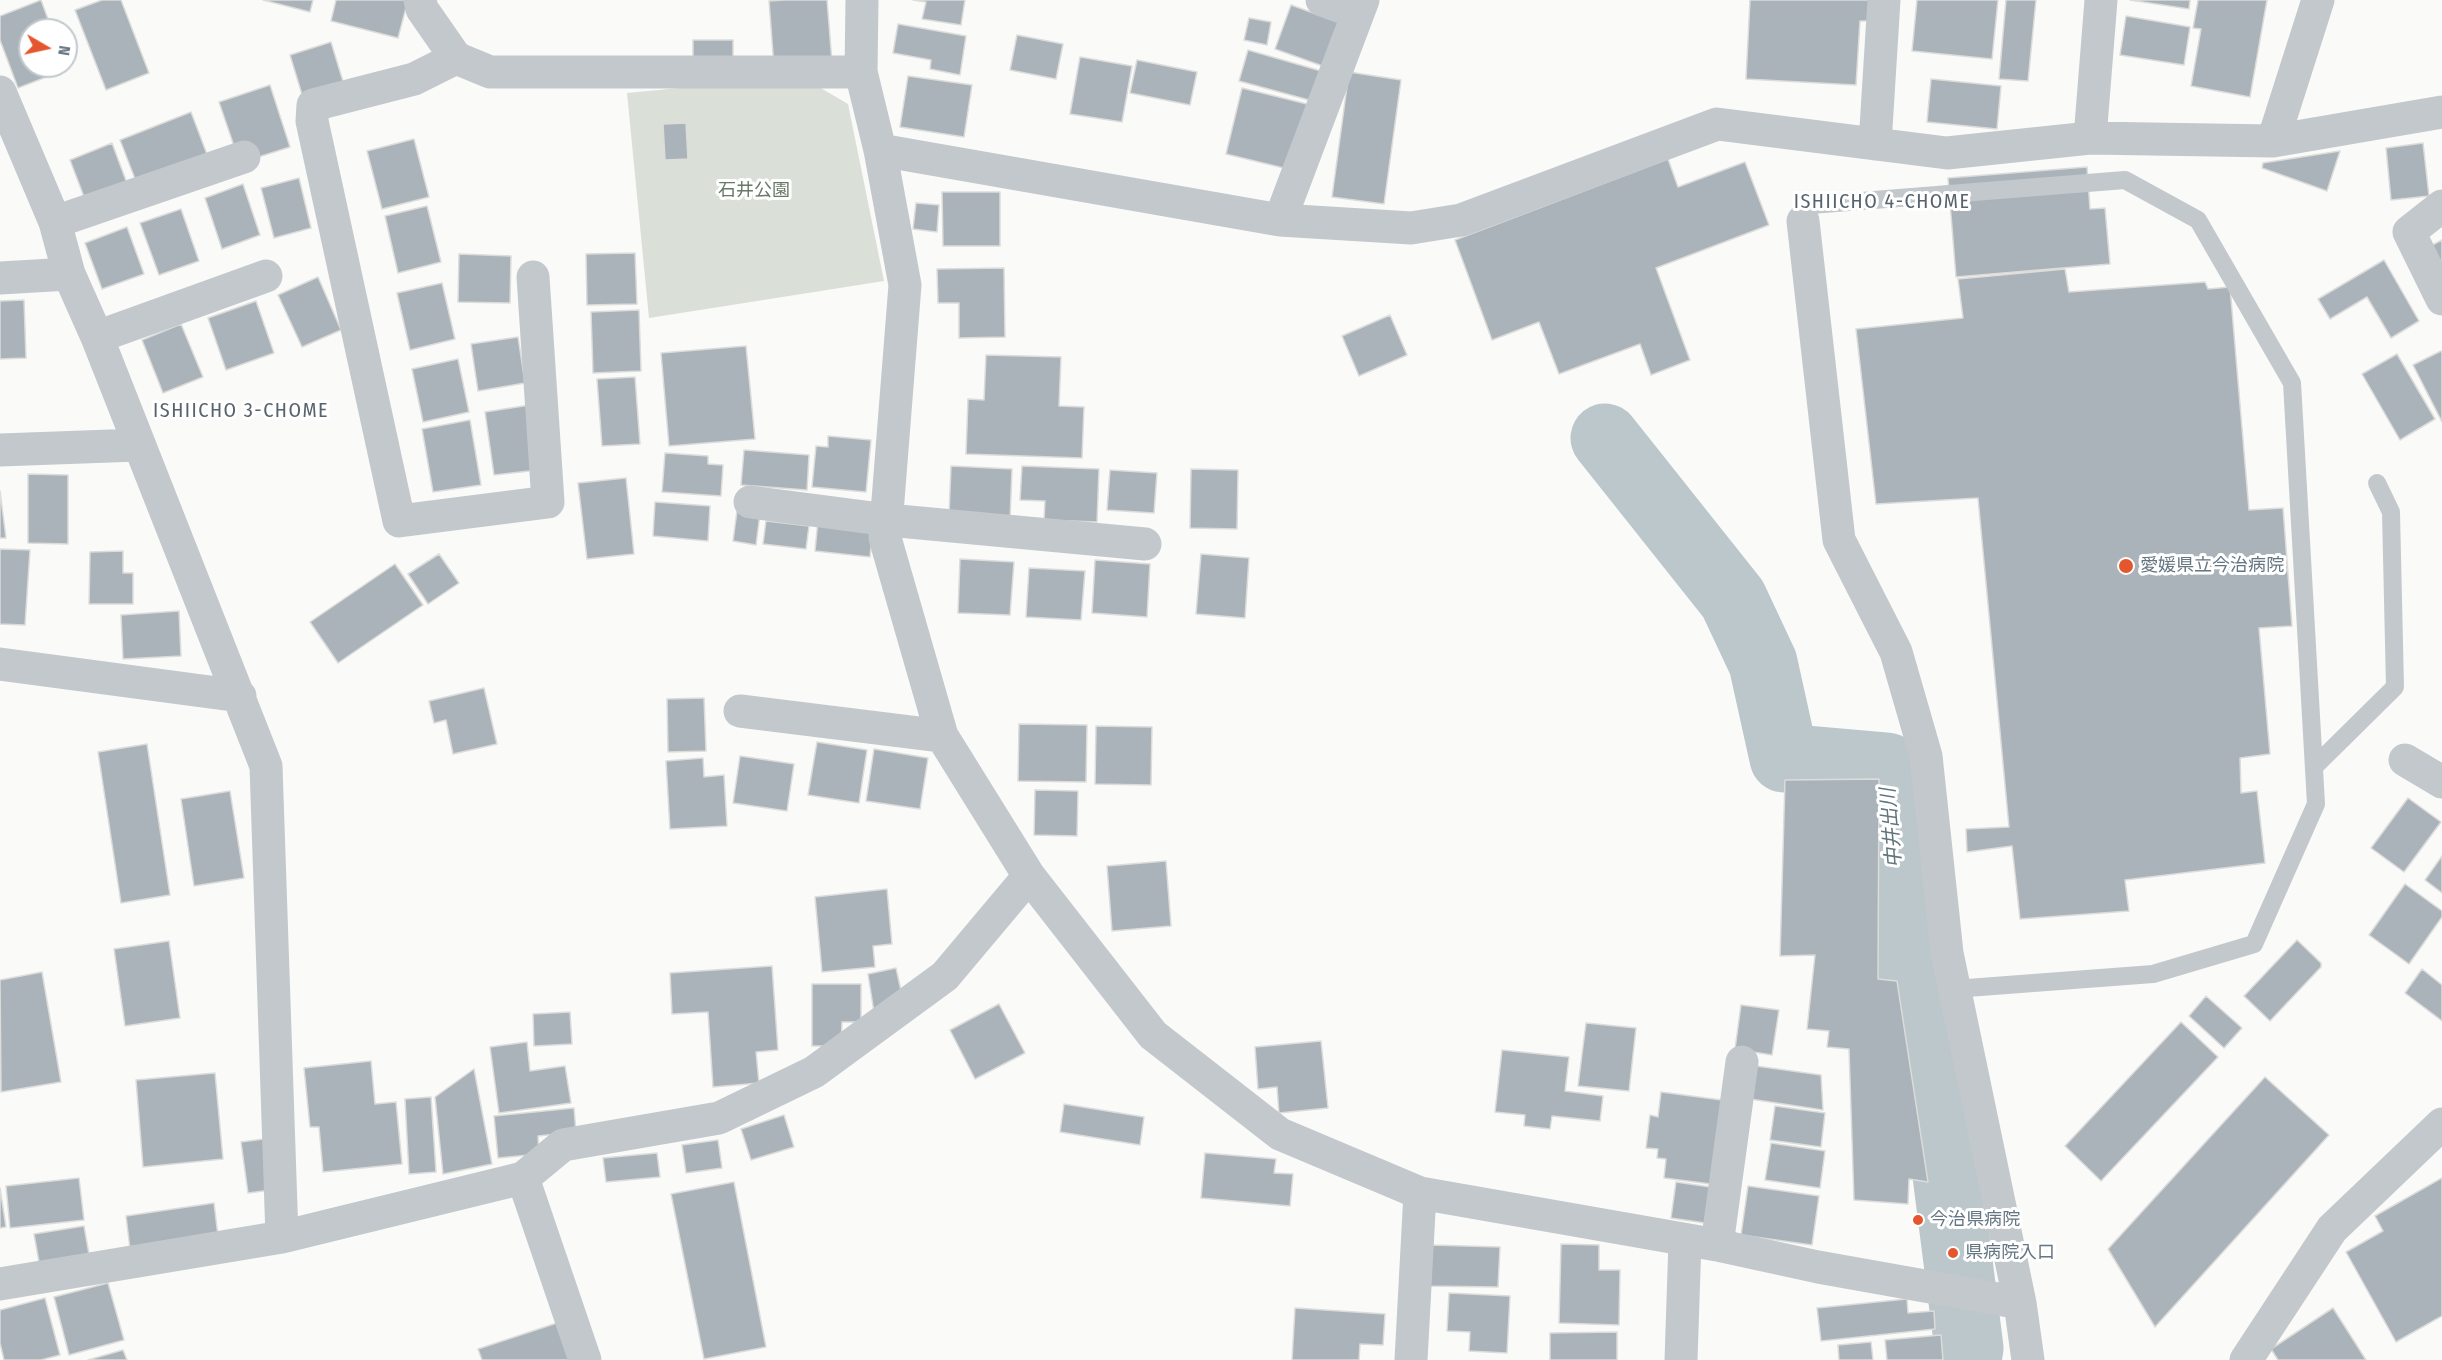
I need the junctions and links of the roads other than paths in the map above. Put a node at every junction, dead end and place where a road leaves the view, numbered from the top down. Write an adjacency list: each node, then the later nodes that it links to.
1 (420, 0): 8 (street)
2 (862, 0): 9 (street)
3 (1322, 0): 7 (street)
4 (1884, 0): 14 (street)
5 (2101, 0): 12 (street)
6 (2318, 0): 13 (street)
7 (1360, 7): 18 (street)
8 (456, 58): 9 (street); 24 (street)
9 (861, 72): 15 (street)
10 (0, 92): 20 (street)
11 (2442, 112): 13 (street)
12 (2090, 138): 13 (street); 14 (street)
13 (2273, 141)
14 (1875, 144): 18 (street)
15 (880, 150): 18 (street); 31 (street)
16 (244, 158): 20 (street)
17 (2442, 206): 25 (street)
18 (1280, 220)
19 (1803, 221): 38 (lane); 41 (street)
20 (55, 222): 21 (street)
21 (69, 274): 23 (street); 26 (street)
22 (266, 276): 26 (street)
23 (0, 278)
24 (533, 278)
25 (2442, 299)
26 (97, 337): 27 (street)
27 (138, 445): 28 (street); 34 (street)
28 (0, 450)
29 (2377, 483): 38 (lane)
30 (750, 502): 31 (street)
31 (888, 520): 32 (street); 36 (street)
32 (1145, 544)
33 (0, 664): 34 (street)
34 (240, 696): 46 (street)
35 (740, 711): 36 (street)
36 (942, 736): 40 (street)
37 (2404, 760): 39 (street)
38 (2314, 767): 41 (lane)
39 (2442, 782)
40 (1029, 876): 44 (street); 45 (street)
41 (1954, 989): 49 (street)
42 (1742, 1062): 47 (street)
43 (2442, 1124): 54 (street)
44 (523, 1178): 46 (street); 50 (street)
45 (1420, 1193): 47 (street); 51 (street)
46 (282, 1236): 48 (street)
47 (1701, 1243): 49 (street); 52 (street)
48 (0, 1284)
49 (2020, 1303): 53 (street)
50 (585, 1360)
51 (1411, 1360)
52 (1681, 1360)
53 (2028, 1360)
54 (2246, 1360)

